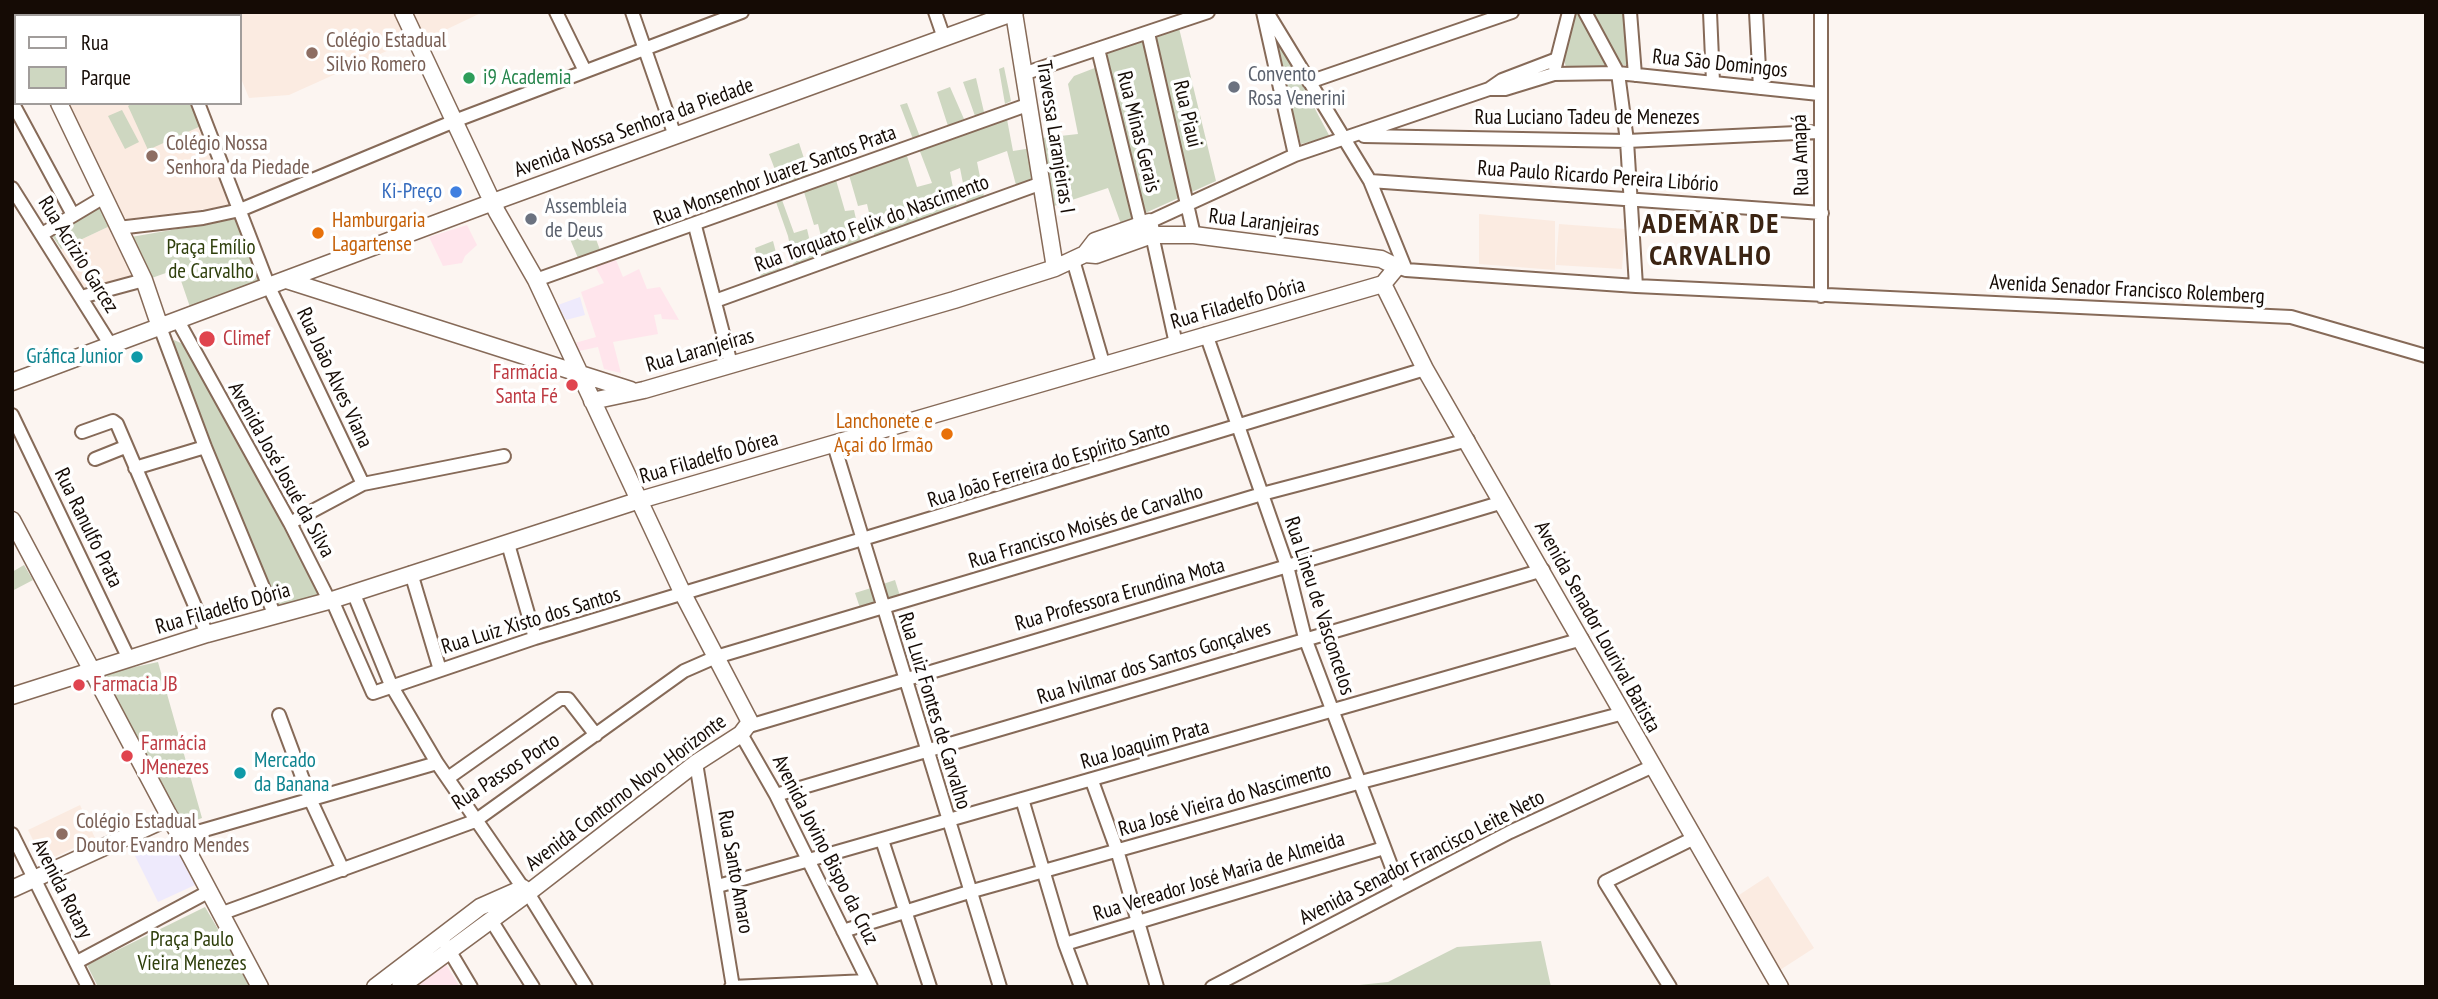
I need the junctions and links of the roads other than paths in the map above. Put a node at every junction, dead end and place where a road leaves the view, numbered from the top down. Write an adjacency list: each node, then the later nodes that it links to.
1 (403, 12): 35 (street, Avenida Jovino Bispo da Cruz)
2 (556, 12): 21 (street)
3 (632, 12): 19 (street)
4 (935, 12): 17 (street)
5 (1014, 12): 17 (street, Avenida Nossa Senhora da Piedade); 23 (street, Travessa Laranjeiras I)
6 (1209, 12): 16 (street)
7 (1265, 12): 26 (street); 40 (street)
8 (1512, 12): 26 (street)
9 (1569, 12): 20 (street)
10 (1585, 12): 22 (street)
11 (1630, 12): 25 (street)
12 (1710, 12): 27 (street)
13 (1756, 12): 28 (street)
14 (1821, 12): 30 (street, Rua Amapá)
15 (738, 13): 19 (street)
16 (1148, 33): 18 (street); 47 (street, Rua Piaui)
17 (944, 38): 37 (street, Avenida Nossa Senhora da Piedade)
18 (1098, 49): 23 (street); 52 (street, Rua Minas Gerais)
19 (645, 51): 21 (street); 37 (street)
20 (1557, 59): 24 (street); 29 (street)
21 (585, 71): 35 (street)
22 (1618, 73): 24 (street, Rua São Domingos); 25 (street, Rua São Domingos); 39 (street)
23 (1023, 74): 34 (street, Travessa Laranjeiras I)
24 (1554, 74): 29 (street, Rua São Domingos)
25 (1635, 75): 27 (street, Rua São Domingos)
26 (1308, 82): 38 (street)
27 (1713, 82): 28 (street, Rua São Domingos)
28 (1760, 88): 30 (street, Rua São Domingos)
29 (1489, 89): 38 (street)
30 (1819, 94): 36 (street, Rua Amapá)
31 (12, 102): 50 (street)
32 (60, 105): 44 (street)
33 (199, 105): 48 (street, Rua João Alves Viana)
34 (1027, 105): 42 (street, Travessa Laranjeiras I); 51 (street, Rua Monsenhor Juarez Santos Prata)
35 (457, 120): 46 (street, Avenida Jovino Bispo da Cruz); 48 (street)
36 (1818, 132): 39 (street, Rua Luciano Tadeu de Menezes); 49 (street, Rua Amapá)
37 (675, 136): 46 (street, Avenida Nossa Senhora da Piedade)
38 (1351, 137): 39 (street, Rua Luciano Tadeu de Menezes); 40 (street); 41 (street)
39 (1627, 141): 45 (street)
40 (1295, 155): 47 (street)
41 (1370, 181): 45 (street, Rua Paulo Ricardo Pereira Libório); 58 (street)
42 (1042, 183): 57 (street, Travessa Laranjeiras I); 67 (street, Rua Torquato Felix do Nascimento)
43 (12, 188): 54 (street, Rua Acrizio Garcez)
44 (104, 197): 50 (street); 53 (street)
45 (1630, 197): 49 (street, Rua Paulo Ricardo Pereira Libório); 63 (street)
46 (493, 202): 60 (street, Avenida Jovino Bispo da Cruz); 61 (street, Avenida Nossa Senhora da Piedade)
47 (1189, 204): 52 (street); 55 (street, Rua Piaui)
48 (240, 210): 53 (street); 64 (street, Rua João Alves Viana)
49 (1822, 213): 65 (street, Rua Amapá)
50 (74, 215): 54 (street)
51 (695, 226): 60 (street, Rua Monsenhor Juarez Santos Prata); 67 (street)
52 (1147, 227): 55 (street, Rua Laranjeiras); 56 (street, Rua Laranjeiras); 73 (street, Rua Minas Gerais)
53 (118, 228): 59 (street)
54 (42, 234): 66 (street, Rua Acrizio Garcez)
55 (1194, 235): 58 (street, Rua Laranjeiras)
56 (1079, 257): 57 (street, Rua Laranjeiras); 76 (street)
57 (1055, 268): 77 (street, Rua Laranjeiras)
58 (1401, 268): 62 (street); 63 (street, Avenida Senador Francisco Rolemberg)
59 (144, 280): 66 (street); 69 (street)
60 (536, 280): 79 (street, Avenida Jovino Bispo da Cruz)
61 (286, 281): 64 (street, Avenida Nossa Senhora da Piedade); 79 (street, Rua Laranjeiras)
62 (1383, 284): 70 (street, Rua Filadelfo Dória); 78 (street, Avenida Senador Lourival Batista)
63 (1636, 286): 65 (street, Avenida Senador Francisco Rolemberg)
64 (269, 287): 68 (street, Avenida Nossa Senhora da Piedade); 93 (street, Rua João Alves Viana)
65 (1821, 296): 75 (street, Avenida Senador Francisco Rolemberg)
66 (81, 297): 71 (street, Rua Acrizio Garcez)
67 (715, 301): 77 (street)
68 (178, 321): 69 (street, Avenida Nossa Senhora da Piedade); 72 (street, Avenida José Josué da Silva)
69 (160, 327): 71 (street, Avenida Nossa Senhora da Piedade); 74 (street)
70 (1206, 334): 73 (street, Rua Filadelfo Dória); 84 (street, Rua Lineu de Vasconcelos)
71 (110, 344): 80 (street, Avenida Nossa Senhora da Piedade)
72 (190, 344): 74 (street); 98 (street, Avenida José Josué da Silva)
73 (1175, 344): 76 (street, Rua Filadelfo Dória)
74 (169, 354): 89 (street)
75 (2426, 356)
76 (1103, 363): 87 (street, Rua Filadelfo Dórea)
77 (731, 364): 81 (street, Rua Laranjeiras)
78 (1425, 369): 84 (street, Rua João Ferreira do Espírito Santo); 86 (street, Avenida Senador Lourival Batista)
79 (580, 376): 81 (street, Rua Laranjeiras); 82 (street, Avenida Jovino Bispo da Cruz)
80 (12, 382)
81 (634, 391): 82 (street)
82 (592, 401): 95 (street, Avenida Jovino Bispo da Cruz)
83 (12, 415): 114 (street, Rua Ranulfo Prata)
84 (1239, 426): 94 (street, Rua Lineu de Vasconcelos); 99 (street, Rua João Ferreira do Espírito Santo)
85 (82, 432): 88 (street)
86 (1468, 440): 94 (street, Rua Francisco Moisés de Carvalho); 96 (street, Avenida Senador Lourival Batista)
87 (834, 444): 95 (street, Rua Filadelfo Dórea); 99 (street, Rua Luiz Fontes de Carvalho)
88 (125, 447): 91 (street); 92 (street)
89 (205, 447): 92 (street); 108 (street)
90 (505, 456): 93 (street)
91 (94, 459)
92 (135, 467): 109 (street)
93 (363, 484): 98 (street)
94 (1262, 494): 101 (street, Rua Lineu de Vasconcelos); 107 (street, Rua Francisco Moisés de Carvalho)
95 (640, 500): 100 (street, Rua Filadelfo Dórea); 105 (street, Avenida Jovino Bispo da Cruz)
96 (1503, 502): 101 (street, Rua Professora Erundina Mota); 102 (street, Avenida Senador Lourival Batista)
97 (12, 520): 116 (street)
98 (290, 523): 106 (street, Avenida José Josué da Silva)
99 (863, 541): 105 (street, Rua João Ferreira do Espírito Santo); 107 (street, Rua Luiz Fontes de Carvalho)
100 (508, 544): 103 (street, Rua Filadelfo Dórea); 110 (street)
101 (1287, 566): 111 (street, Rua Lineu de Vasconcelos); 117 (street, Rua Professora Erundina Mota)
102 (1543, 570): 111 (street, Rua Ivilmar dos Santos Gonçalves); 112 (street, Avenida Senador Lourival Batista)
103 (411, 573): 104 (street, Rua Filadelfo Dórea); 115 (street)
104 (353, 592): 106 (street, Rua Filadelfo Dórea); 118 (street)
105 (683, 594): 110 (street, Rua Luiz Xisto dos Santos); 113 (street, Avenida Jovino Bispo da Cruz)
106 (331, 600): 108 (street, Rua Filadelfo Dória); 118 (street, Avenida José Josué da Silva)
107 (884, 609): 113 (street, Rua Francisco Moisés de Carvalho); 117 (street, Rua Luiz Fontes de Carvalho)
108 (275, 616): 109 (street, Rua Filadelfo Dória)
109 (207, 634): 114 (street, Rua Filadelfo Dória)
110 (535, 638): 115 (street, Rua Luiz Xisto dos Santos)
111 (1305, 638): 120 (street, Rua Lineu de Vasconcelos); 125 (street, Rua Ivilmar dos Santos Gonçalves)
112 (1582, 639): 120 (street, Rua Joaquim Prata); 121 (street, Avenida Senador Lourival Batista)
113 (716, 657): 123 (street, Avenida Jovino Bispo da Cruz); 124 (street, Rua Passos Porto)
114 (129, 659): 116 (street, Rua Filadelfo Dória)
115 (440, 670): 118 (street, Rua Luiz Xisto dos Santos)
116 (93, 671): 119 (street, Rua Filadelfo Dória); 135 (street)
117 (906, 678): 123 (street, Rua Professora Erundina Mota); 125 (street, Rua Luiz Fontes de Carvalho)
118 (390, 684): 126 (street)
119 (12, 696)
120 (1332, 710): 130 (street, Rua Joaquim Prata); 131 (street, Rua Lineu de Vasconcelos)
121 (1620, 714): 128 (street, Avenida Senador Lourival Batista); 131 (street, Rua José Vieira do Nascimento)
122 (279, 715): 134 (street)
123 (745, 730): 127 (street, Avenida Contorno Novo Horizonte); 132 (street, Avenida Jovino Bispo da Cruz)
124 (596, 735): 129 (street); 137 (street, Rua Passos Porto)
125 (927, 750): 132 (street, Rua Ivilmar dos Santos Gonçalves); 136 (street, Rua Luiz Fontes de Carvalho)
126 (437, 763): 129 (street); 134 (street)
127 (696, 763): 148 (street, Rua Santo Amaro); 151 (street, Avenida Contorno Novo Horizonte)
128 (1651, 767): 150 (street, Avenida Senador Francisco Leite Neto); 166 (street, Avenida Senador Lourival Batista)
129 (448, 778): 137 (street)
130 (1092, 781): 133 (street, Rua Joaquim Prata); 143 (street)
131 (1361, 782): 142 (street, Rua Lineu de Vasconcelos); 143 (street, Rua José Vieira do Nascimento)
132 (776, 795): 144 (street, Avenida Jovino Bispo da Cruz)
133 (1022, 799): 136 (street, Rua Joaquim Prata); 146 (street)
134 (310, 802): 139 (street); 145 (street)
135 (170, 817): 139 (street); 147 (street)
136 (947, 820): 140 (street, Rua Joaquim Prata); 153 (street, Rua Luiz Fontes de Carvalho)
137 (475, 821): 145 (street, Rua Passos Porto); 151 (street)
138 (12, 834): 147 (street, Avenida Rotary)
139 (180, 838): 152 (street)
140 (882, 840): 144 (street, Rua Joaquim Prata); 155 (street)
141 (1688, 841): 179 (street)
142 (1384, 848): 150 (street, Rua Lineu de Vasconcelos); 158 (street, Rua Vereador José Maria de Almeida)
143 (1118, 850): 146 (street, Rua José Vieira do Nascimento); 158 (street)
144 (809, 860): 148 (street, Rua Joaquim Prata); 159 (street, Avenida Jovino Bispo da Cruz)
145 (343, 870): 156 (street, Rua Passos Porto)
146 (1043, 872): 153 (street, Rua José Vieira do Nascimento); 161 (street)
147 (33, 878): 149 (street); 162 (street, Avenida Rotary)
148 (718, 886): 165 (street, Rua Santo Amaro)
149 (12, 889)
150 (1400, 889): 178 (street, Avenida Senador Francisco Leite Neto)
151 (525, 891): 154 (street, Avenida Contorno Novo Horizonte); 173 (street)
152 (208, 892): 156 (street); 162 (street)
153 (969, 892): 155 (street, Rua José Vieira do Nascimento); 175 (street, Rua Luiz Fontes de Carvalho)
154 (508, 900): 157 (street); 160 (street)
155 (906, 912): 159 (street, Rua José Vieira do Nascimento); 174 (street)
156 (220, 914): 168 (street)
157 (491, 920): 160 (street); 172 (street)
158 (1137, 922): 161 (street, Rua Vereador José Maria de Almeida); 177 (street)
159 (843, 931): 164 (street, Avenida Jovino Bispo da Cruz)
160 (445, 943): 169 (street); 170 (street); 171 (street)
161 (1065, 944): 176 (street)
162 (77, 962): 167 (street)
163 (802, 984): 164 (street); 165 (street)
164 (869, 984)
165 (732, 986)
166 (1778, 986)
167 (88, 987)
168 (260, 987)
169 (376, 987)
170 (400, 987)
171 (471, 987)
172 (533, 987)
173 (586, 987)
174 (930, 987)
175 (1000, 987)
176 (1082, 987)
177 (1157, 987)
178 (1212, 987)
179 (1671, 987)

